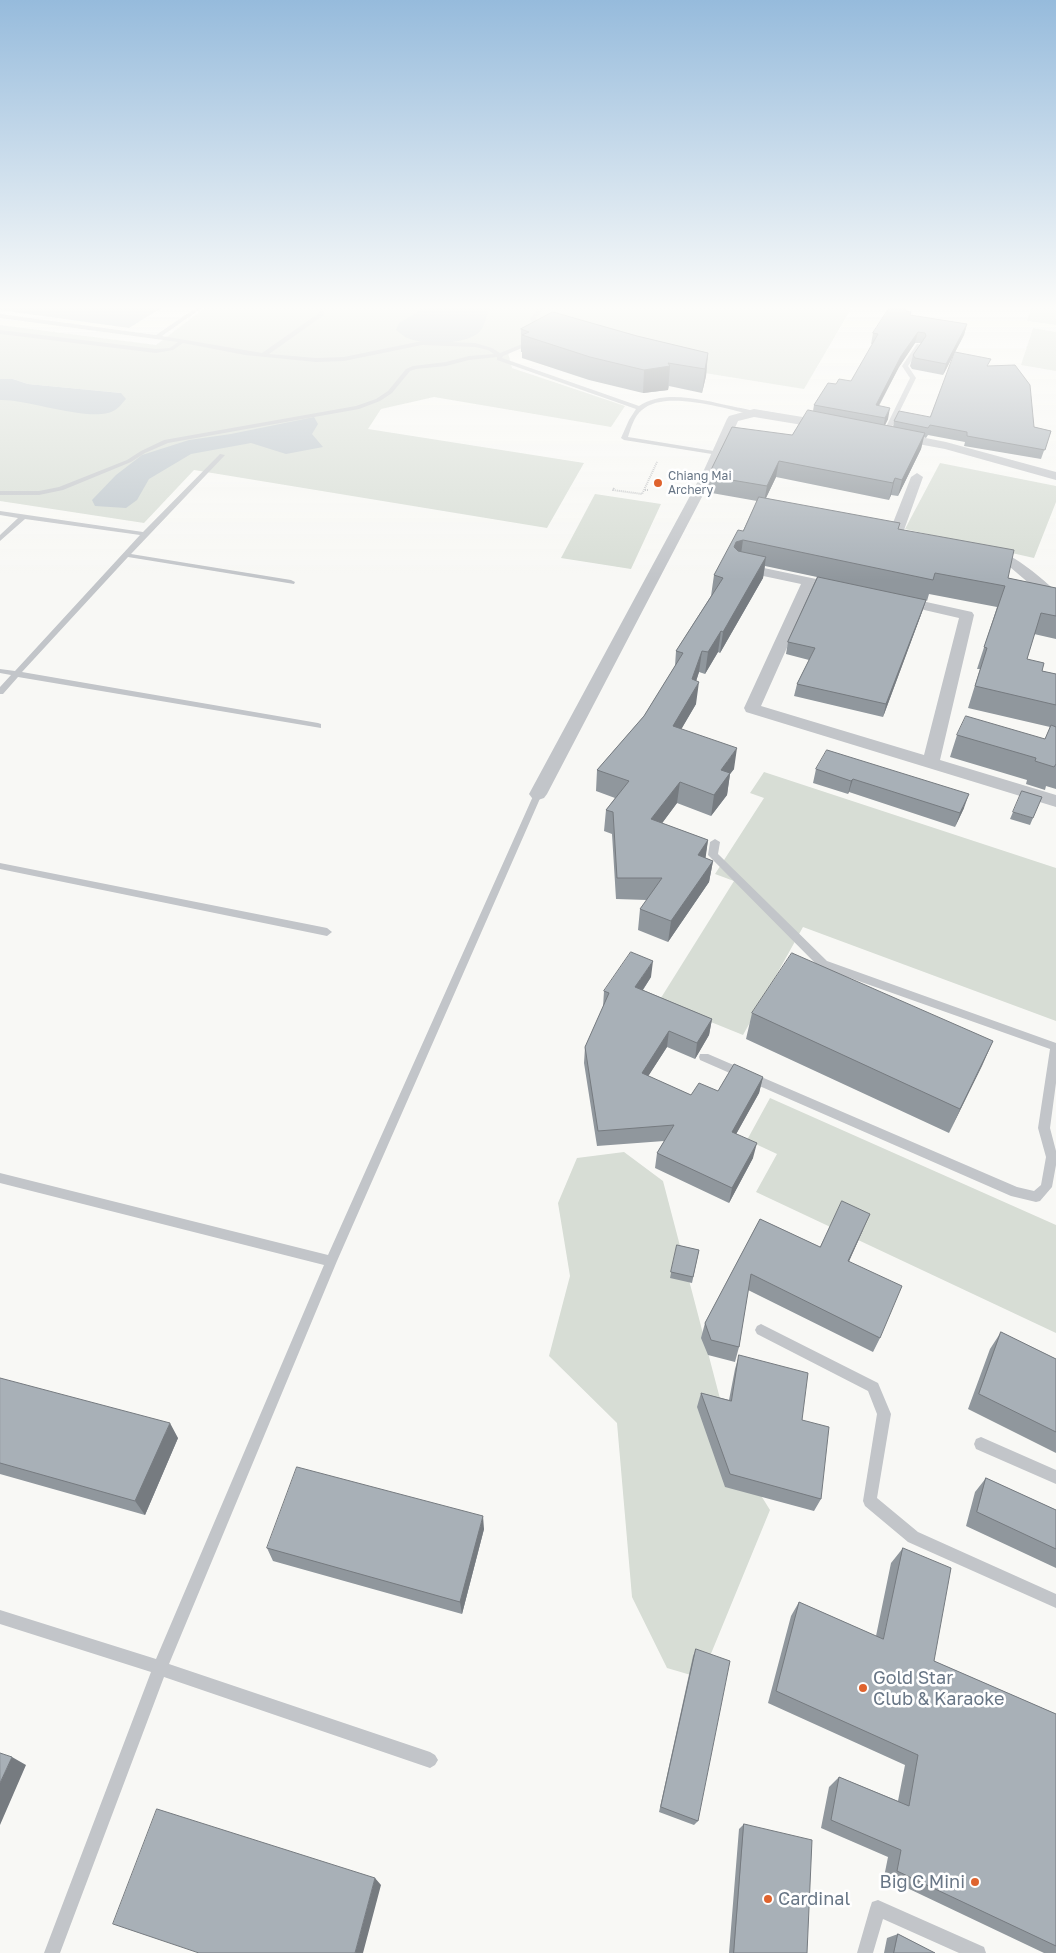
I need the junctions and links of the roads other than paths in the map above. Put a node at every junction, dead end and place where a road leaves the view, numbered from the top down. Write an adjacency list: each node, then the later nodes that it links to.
1 (381, 398): 12 (lane)
2 (611, 398): 4 (lane)
3 (901, 398): 7 (lane)
4 (639, 408): 5 (lane); 8 (lane)
5 (754, 414): 6 (street); 8 (street)
6 (839, 427)
7 (881, 434): 10 (street)
8 (718, 453): 31 (street)
9 (222, 455): 15 (lane)
10 (1056, 476)
11 (917, 477): 17 (street)
12 (0, 493)
13 (0, 512): 14 (lane)
14 (24, 516): 15 (lane); 16 (lane)
15 (145, 534): 19 (lane)
16 (0, 539)
17 (926, 539)
18 (975, 549): 25 (street)
19 (126, 555): 21 (lane); 27 (lane)
20 (740, 567): 22 (street)
21 (291, 582)
22 (809, 582): 23 (street); 30 (street)
23 (837, 587)
24 (884, 597): 30 (street)
25 (1056, 599)
26 (0, 671): 27 (lane)
27 (16, 674): 28 (lane); 29 (lane)
28 (0, 692)
29 (318, 726)
30 (931, 763): 32 (street)
31 (538, 794): 38 (lane)
32 (1056, 801)
33 (715, 842): 36 (lane)
34 (0, 866): 35 (lane)
35 (327, 932)
36 (704, 1057)
37 (0, 1178): 38 (lane)
38 (331, 1261): 44 (lane)
39 (761, 1330): 42 (lane)
40 (981, 1444): 41 (lane)
41 (1056, 1477)
42 (1056, 1601)
43 (0, 1617): 44 (lane)
44 (160, 1668): 45 (lane); 46 (lane)
45 (430, 1760)
46 (52, 1953)
47 (865, 1953): 48 (lane)
48 (978, 1953)

